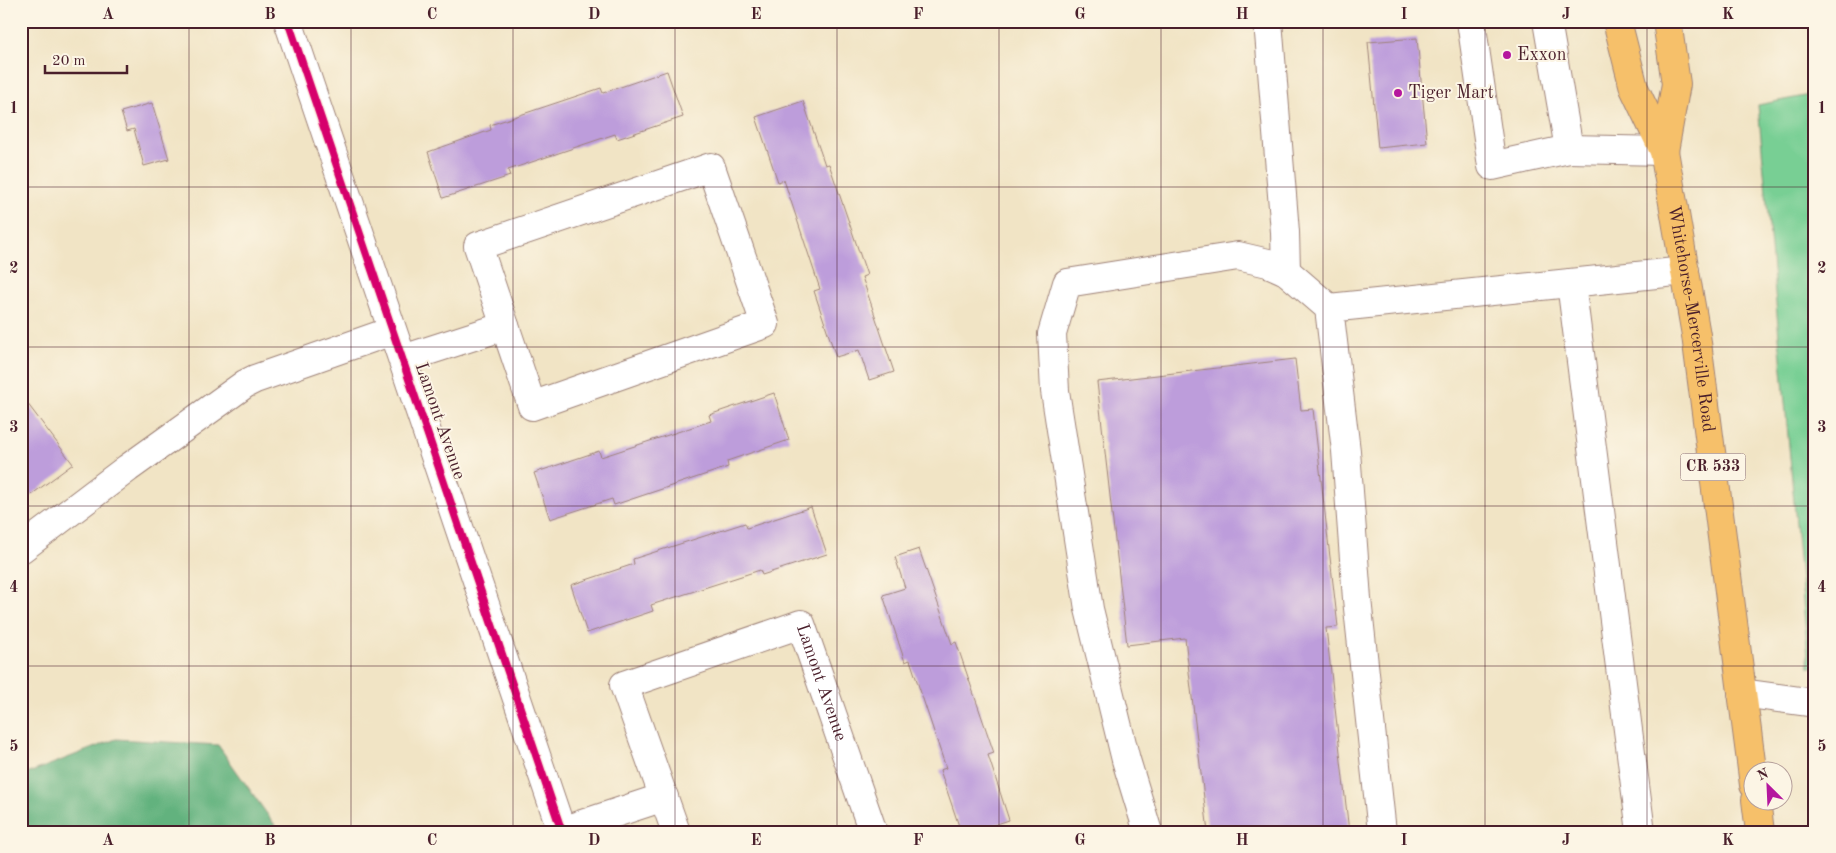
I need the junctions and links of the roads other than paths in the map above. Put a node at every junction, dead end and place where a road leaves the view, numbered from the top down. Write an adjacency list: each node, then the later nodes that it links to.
1 (288, 21): 14 (street, Lamont Avenue)
2 (1268, 21): 9 (street)
3 (1472, 21): 7 (street)
4 (1547, 21): 7 (street)
5 (1617, 21): 8 (main road, Whitehorse-Mercerville Road / CR 533)
6 (1667, 21): 8 (main road, Whitehorse-Mercerville Road / CR 533)
7 (1569, 149): 8 (street)
8 (1664, 151): 10 (main road, Whitehorse-Mercerville Road / CR 533)
9 (1286, 271): 12 (street); 25 (street)
10 (1684, 271): 11 (street); 17 (main road, Whitehorse-Mercerville Road / CR 533)
11 (1571, 283): 12 (street); 27 (street)
12 (1329, 308): 26 (street)
13 (505, 326): 13 (street); 15 (street, Lamont Avenue)
14 (392, 331): 15 (street, Lamont Avenue); 16 (street)
15 (403, 359): 22 (street, Lamont Avenue)
16 (21, 549)
17 (1742, 693): 18 (street); 19 (main road, Whitehorse-Mercerville Road / CR 533)
18 (1815, 703)
19 (1751, 760)
20 (664, 797): 22 (street, Lamont Avenue); 23 (street, Lamont Avenue); 24 (street, Lamont Avenue)
21 (1757, 810): 28 (main road)
22 (562, 831)
23 (676, 832)
24 (873, 832)
25 (1148, 832)
26 (1382, 832)
27 (1641, 832)
28 (1760, 832)

